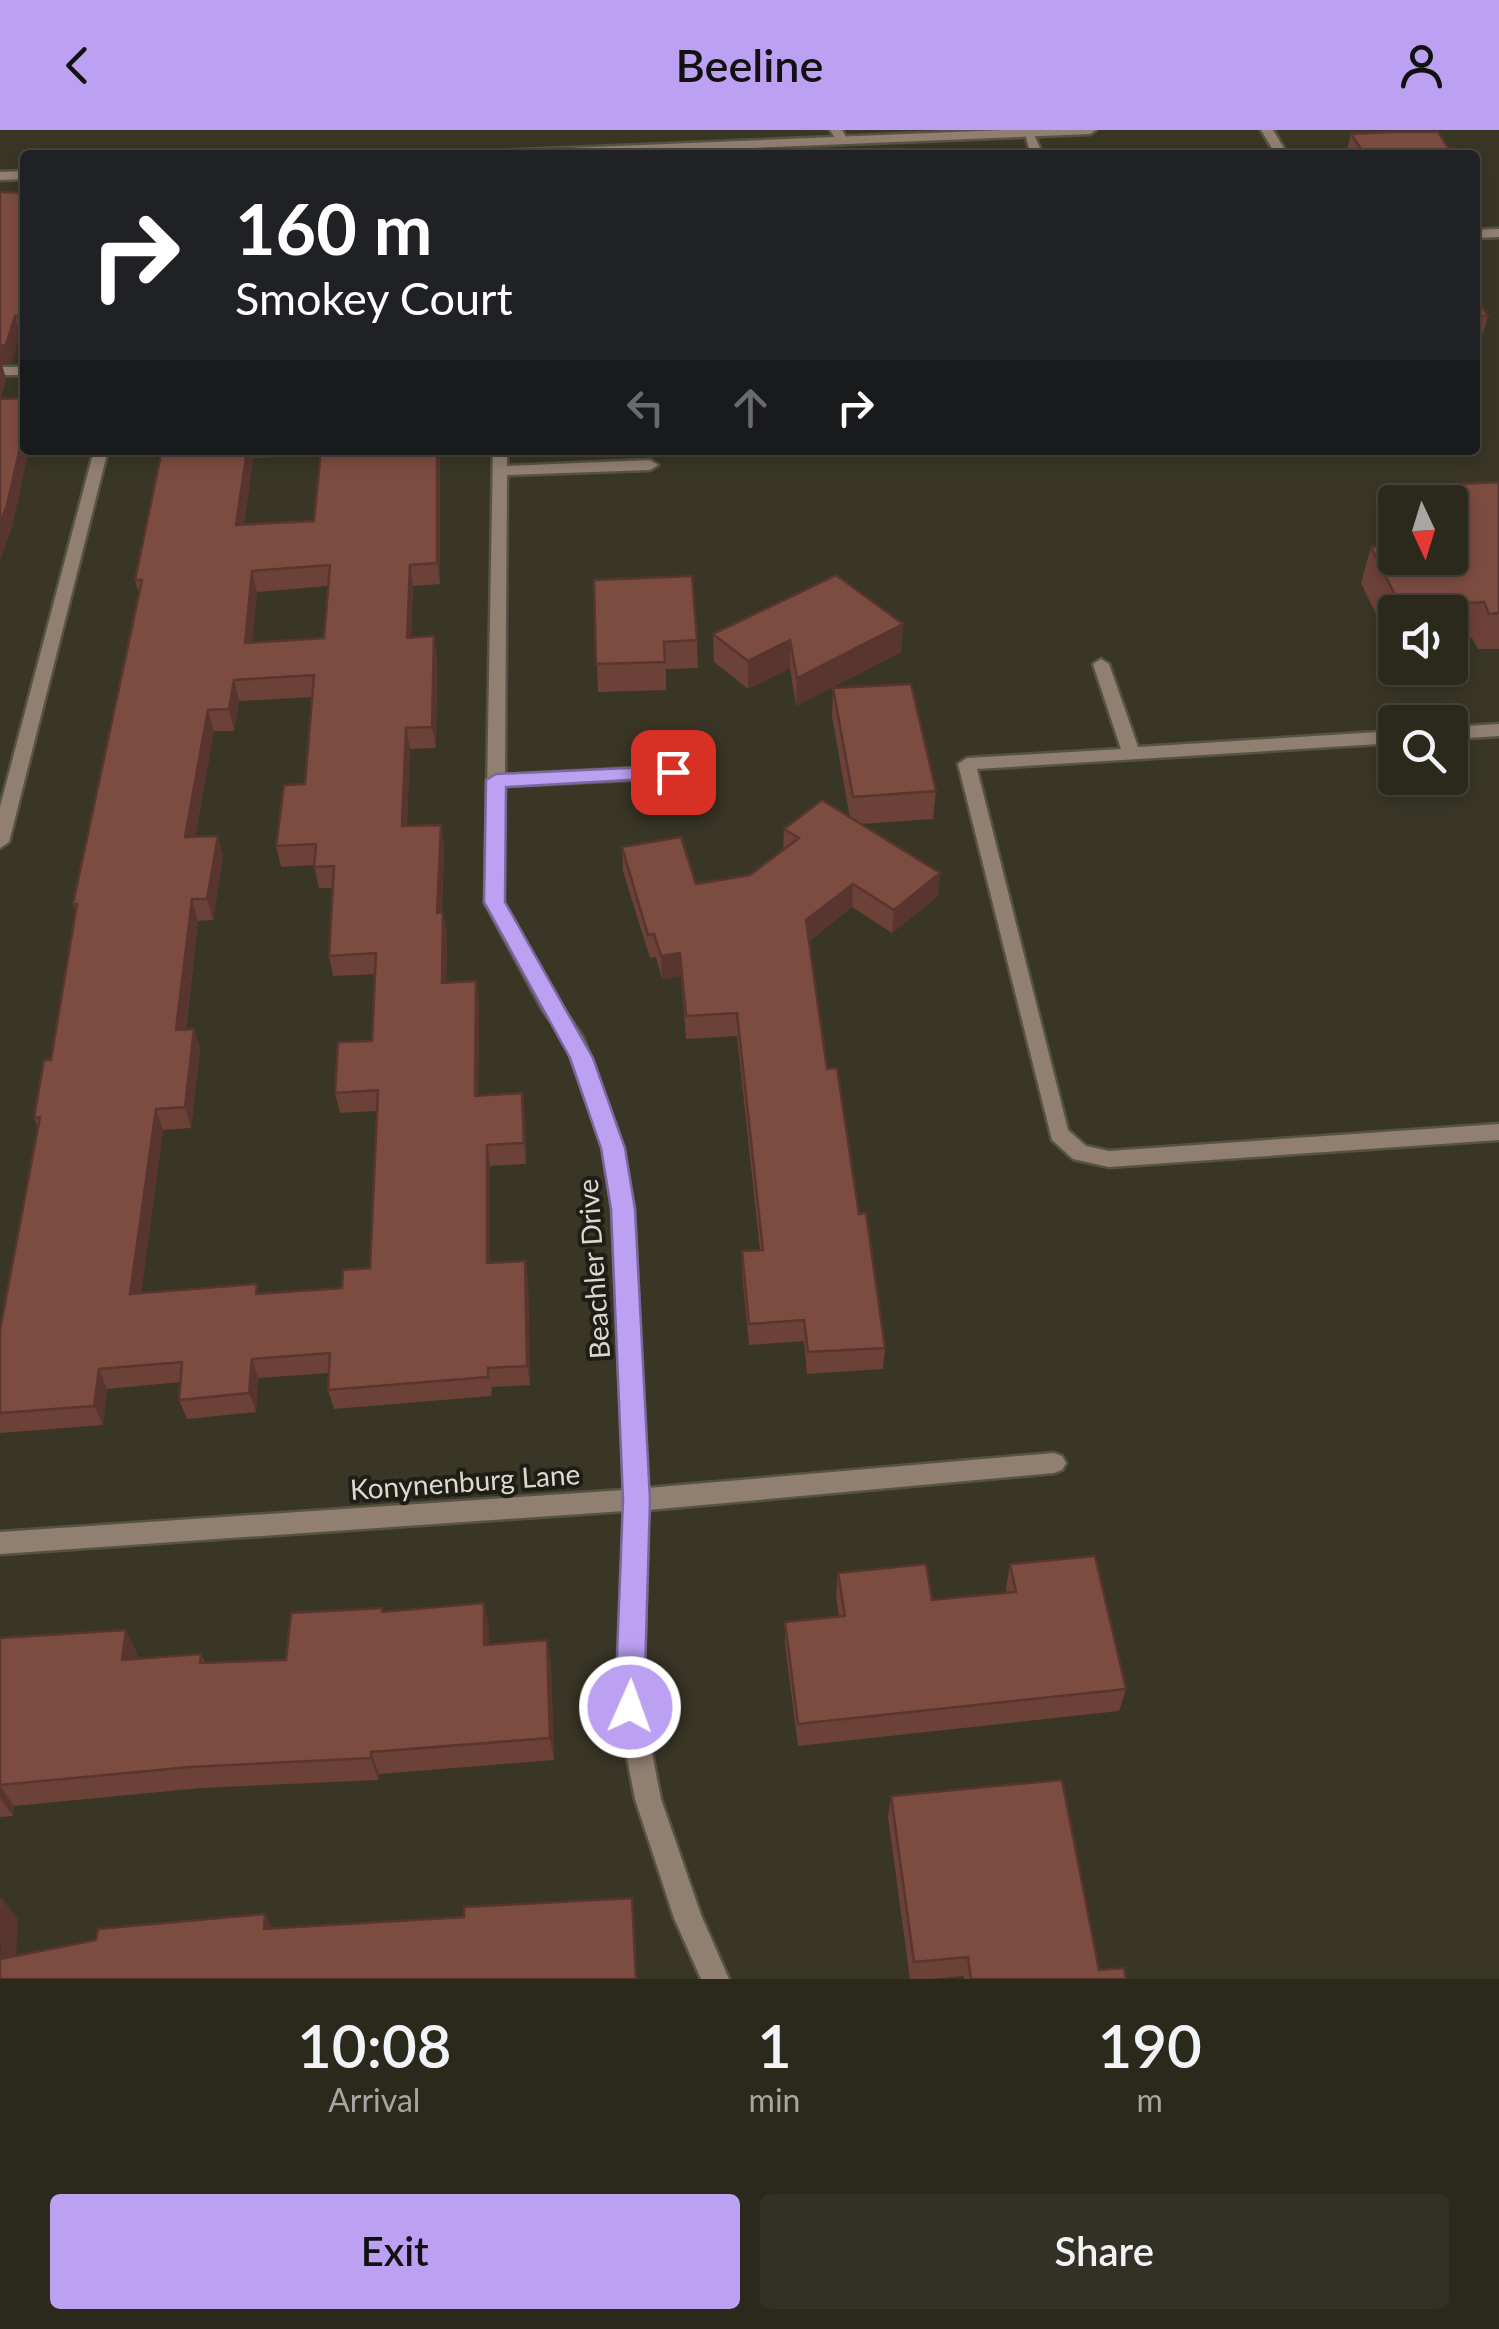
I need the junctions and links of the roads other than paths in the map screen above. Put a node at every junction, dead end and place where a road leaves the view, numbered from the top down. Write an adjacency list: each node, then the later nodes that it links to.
1 (1090, 130): 2 (street)
2 (1028, 132): 3 (street); 5 (street)
3 (839, 135): 4 (street)
4 (655, 150)
5 (1036, 150)
6 (100, 455): 16 (street)
7 (499, 461): 8 (street); 15 (street, Beachler Drive)
8 (650, 465)
9 (1102, 664): 13 (street)
10 (1499, 730): 11 (street)
11 (1468, 732)
12 (1378, 738): 13 (street)
13 (1131, 754): 17 (street)
14 (673, 772): 15 (street)
15 (496, 780): 19 (street, Beachler Drive)
16 (0, 842)
17 (1499, 1132)
18 (1054, 1463): 19 (street, Konynenburg Lane)
19 (636, 1500): 20 (street, Konynenburg Lane); 21 (street, Beachler Drive)
20 (0, 1542)
21 (715, 1979)

